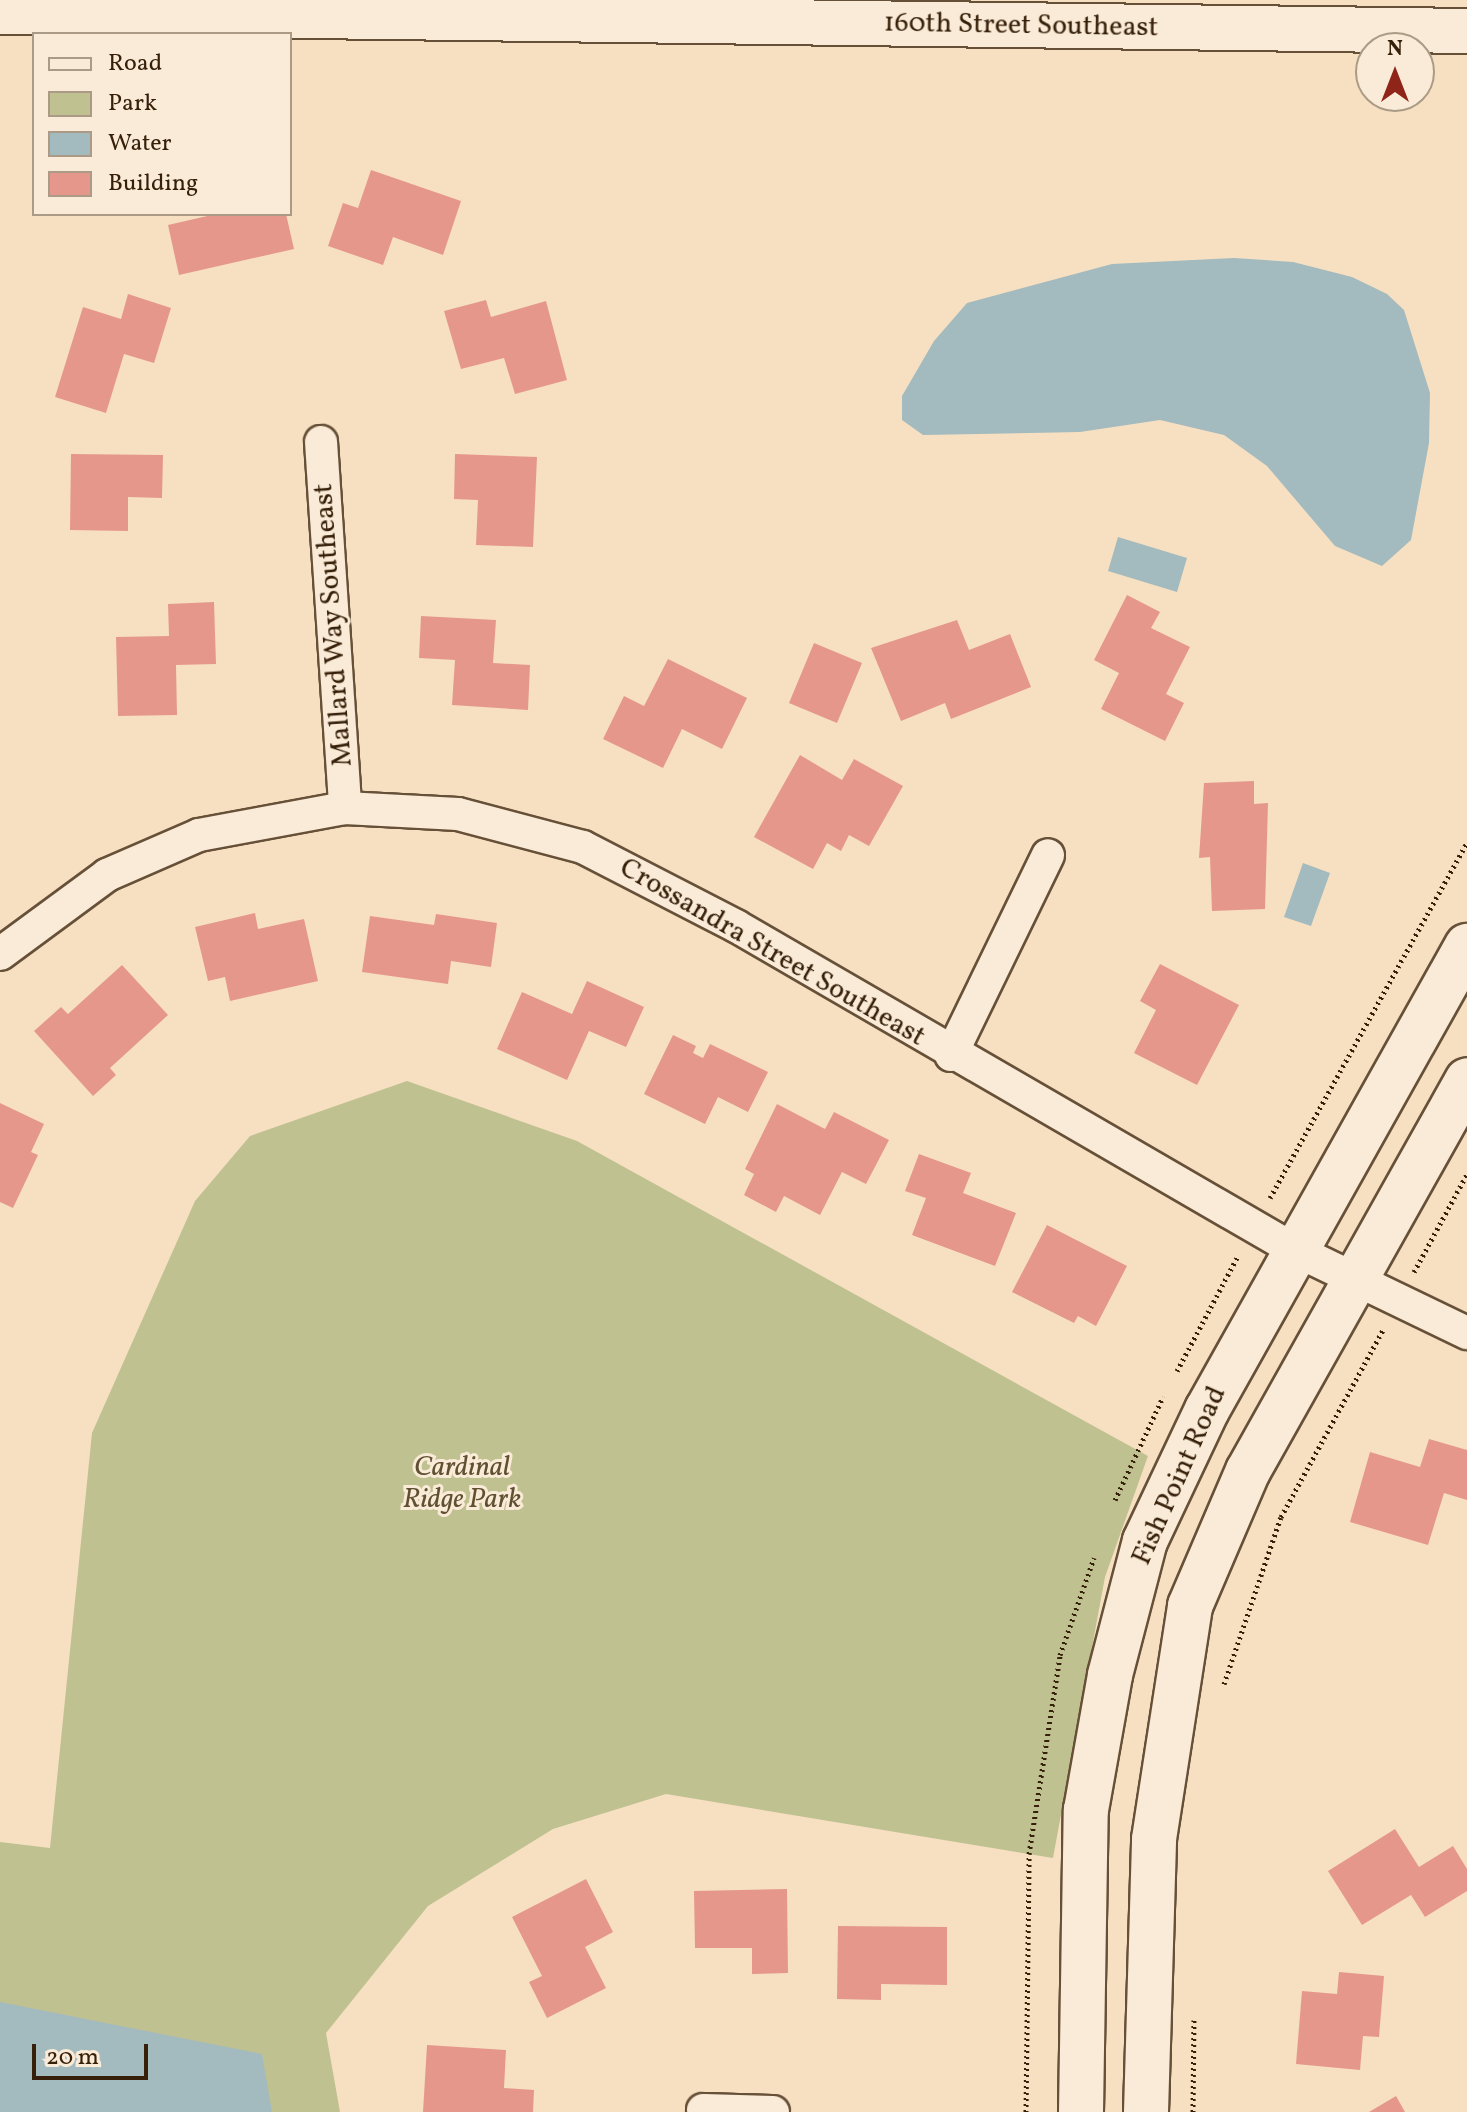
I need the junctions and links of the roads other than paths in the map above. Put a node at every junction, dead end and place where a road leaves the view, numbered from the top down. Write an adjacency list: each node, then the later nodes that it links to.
1 (0, 12): 2 (street, 160th Street Southeast)
2 (1467, 31)
3 (321, 442): 4 (street, Mallard Way Southeast)
4 (345, 808): 7 (street, Crossandra Street Southeast); 8 (street, Crossandra Street Southeast)
5 (1048, 855): 8 (street)
6 (1467, 946): 10 (street, Fish Point Road)
7 (0, 954)
8 (951, 1055): 10 (street, Crossandra Street Southeast)
9 (1467, 1080): 11 (street)
10 (1295, 1250): 11 (street, Crossandra Street Southeast); 15 (street, Fish Point Road)
11 (1356, 1277): 12 (street, Crossandra Street Southeast); 16 (street)
12 (1467, 1333)
13 (703, 2110): 14 (street)
14 (773, 2112)
15 (1081, 2112)
16 (1146, 2112)

